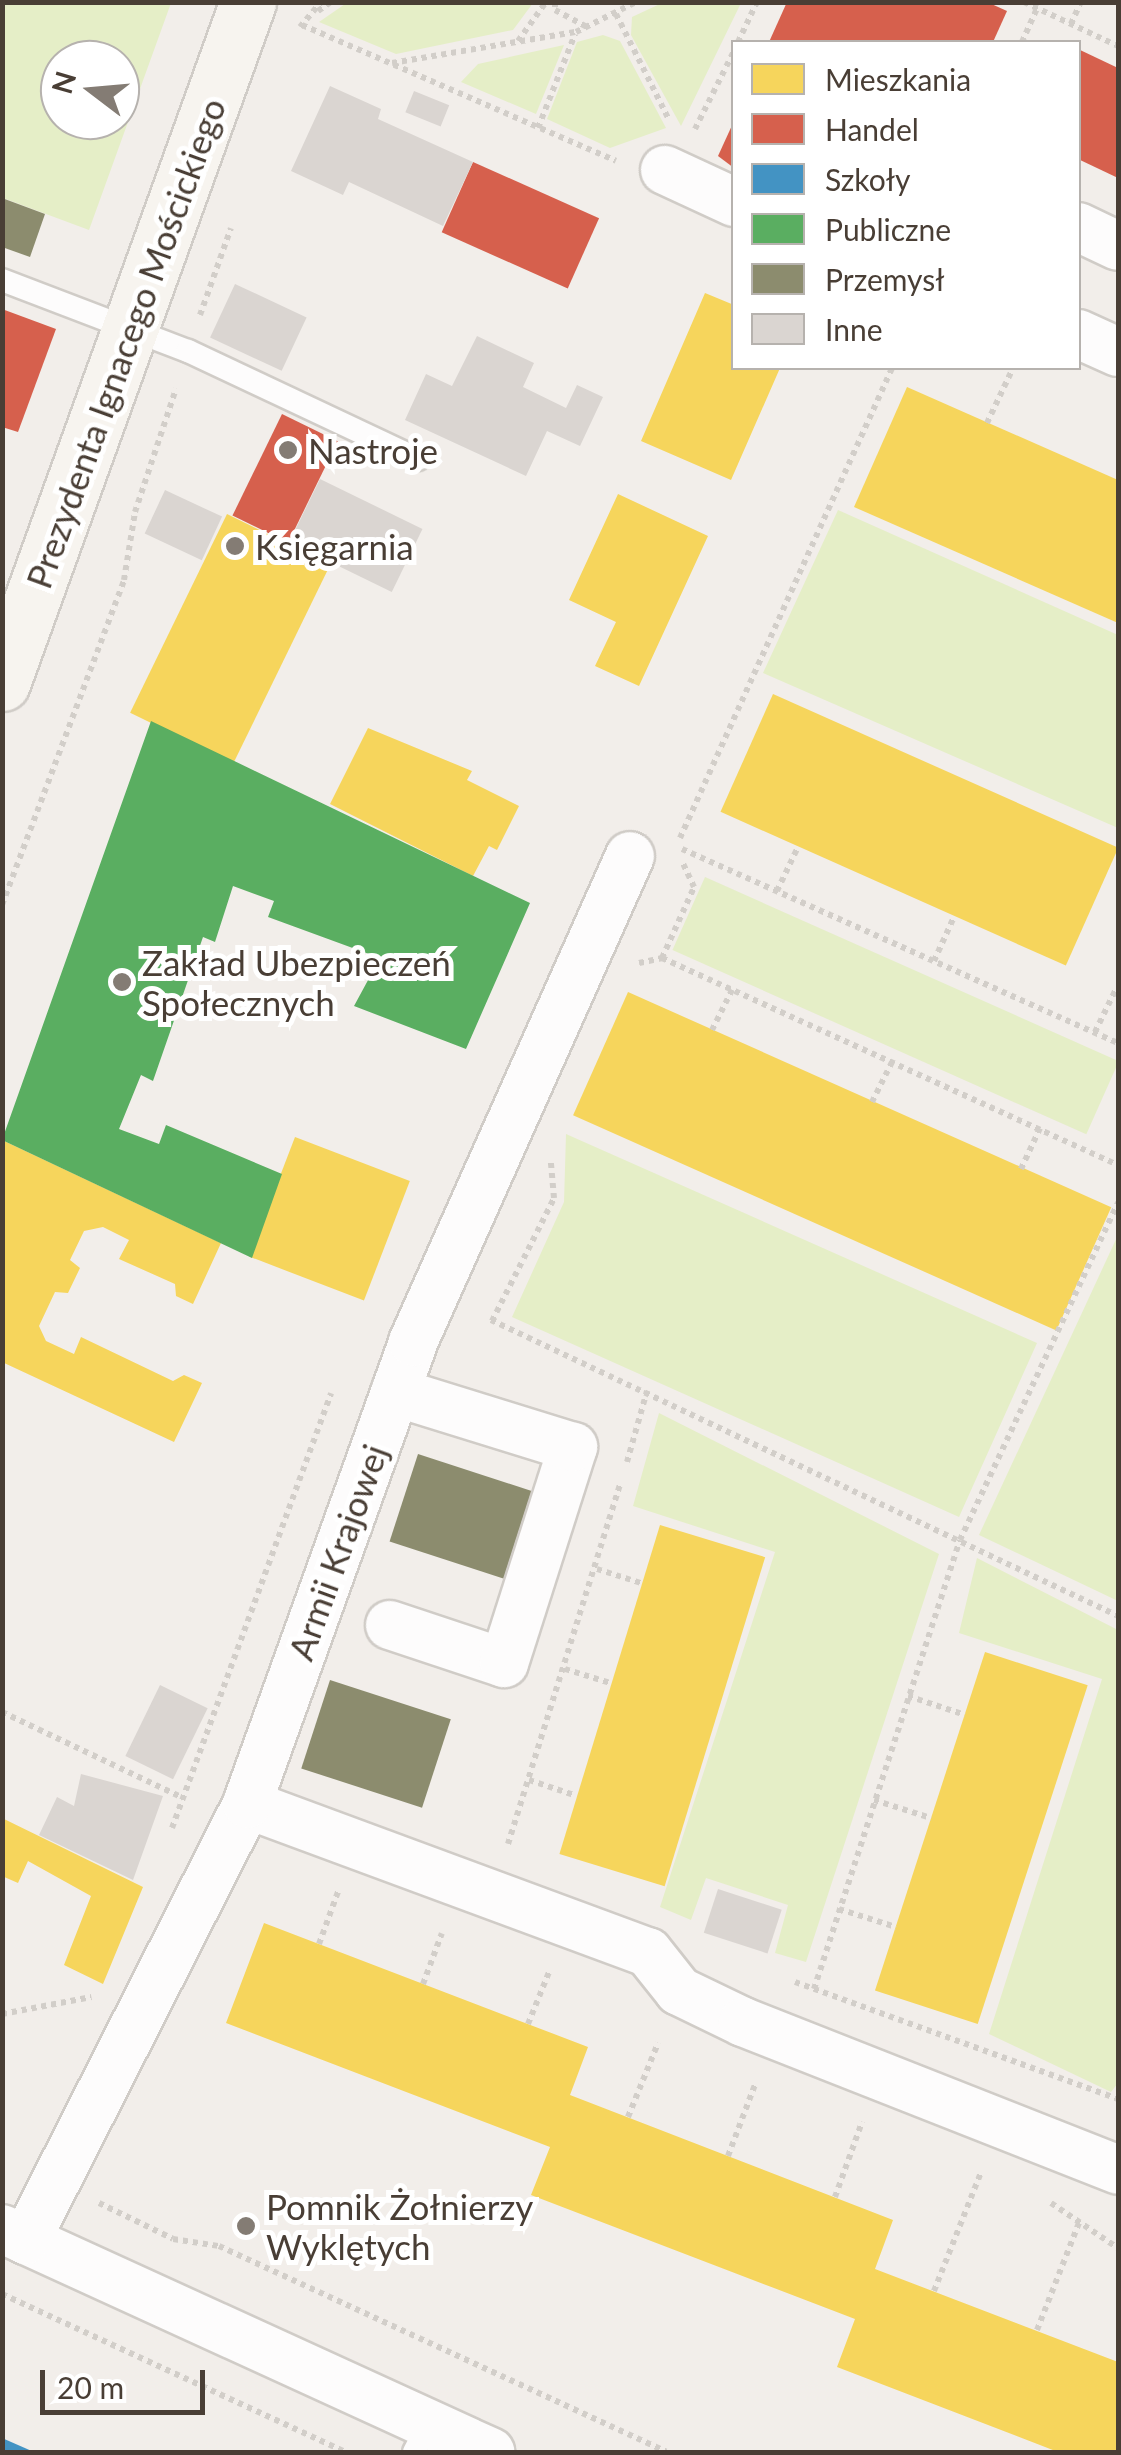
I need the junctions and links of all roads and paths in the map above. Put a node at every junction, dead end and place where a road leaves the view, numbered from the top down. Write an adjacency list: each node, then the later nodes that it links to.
1 (248, 2): 31 (main road, Prezydenta Ignacego Mościckiego)
2 (321, 2): 11 (path)
3 (330, 2): 11 (path)
4 (546, 2): 20 (path)
5 (554, 2): 15 (path)
6 (757, 2): 17 (path)
7 (1024, 2): 10 (path)
8 (1081, 2): 14 (path)
9 (631, 4): 12 (path)
10 (1038, 8): 14 (path); 18 (path)
11 (317, 12): 13 (path)
12 (616, 14): 15 (path); 25 (path)
13 (301, 24): 19 (path); 23 (path)
14 (1071, 24): 21 (path)
15 (587, 27): 16 (path)
16 (576, 32): 20 (path); 24 (path)
17 (739, 40)
18 (1023, 40)
19 (294, 42)
20 (518, 42): 23 (path)
21 (1118, 46)
22 (731, 57): 25 (path)
23 (390, 64): 24 (path)
24 (538, 128): 25 (path)
25 (675, 161): 26 (street)
26 (731, 200)
27 (232, 224): 33 (path)
28 (1081, 228): 29 (street)
29 (1118, 246)
30 (2, 280): 31 (lane)
31 (130, 327): 33 (lane); 38 (main road, Prezydenta Ignacego Mościckiego)
32 (1081, 335): 34 (street)
33 (188, 351): 37 (lane); 42 (path)
34 (1118, 352)
35 (1012, 370): 36 (path)
36 (987, 422)
37 (418, 459)
38 (2, 683)
39 (798, 847): 41 (path)
40 (653, 851): 41 (path); 58 (street, Armii Krajowej)
41 (777, 891): 45 (path)
42 (2, 905)
43 (954, 917): 45 (path)
44 (662, 958): 47 (path)
45 (934, 961): 49 (path)
46 (1116, 989): 49 (path)
47 (732, 990): 48 (path); 51 (path)
48 (712, 1030)
49 (1095, 1032): 50 (path)
50 (1118, 1043)
51 (892, 1062): 52 (path); 53 (path)
52 (872, 1102)
53 (1040, 1128): 54 (path); 55 (path)
54 (1118, 1165)
55 (1021, 1170)
56 (1118, 1202): 61 (path)
57 (474, 1312): 59 (path)
58 (395, 1392): 65 (street); 75 (street, Armii Krajowej)
59 (646, 1392): 61 (path); 62 (path)
60 (332, 1393): 73 (path)
61 (960, 1540): 64 (path); 68 (path)
62 (597, 1568): 63 (path); 66 (path)
63 (641, 1582)
64 (1118, 1616)
65 (390, 1625)
66 (565, 1669): 67 (path); 71 (path)
67 (610, 1684)
68 (908, 1696): 70 (path); 74 (path)
69 (2, 1712): 73 (path)
70 (965, 1714)
71 (528, 1780): 72 (path); 78 (path)
72 (574, 1795)
73 (183, 1798): 77 (path)
74 (874, 1800): 76 (path); 80 (path)
75 (247, 1804): 108 (street); 111 (street, Armii Krajowej)
76 (931, 1818)
77 (170, 1834)
78 (506, 1852)
79 (344, 1874): 85 (path)
80 (839, 1909): 82 (path); 91 (path)
81 (426, 1927): 83 (path)
82 (896, 1927)
83 (442, 1932): 84 (path); 90 (path)
84 (460, 1939)
85 (320, 1944)
86 (531, 1966): 87 (path)
87 (549, 1972): 89 (path); 94 (path)
88 (777, 1975): 91 (path)
89 (564, 1978)
90 (423, 1984)
91 (814, 1989): 101 (path)
92 (96, 1997): 93 (path)
93 (2, 2014)
94 (528, 2024)
95 (651, 2026): 96 (path)
96 (658, 2043): 97 (path); 103 (path)
97 (674, 2050)
98 (740, 2074): 99 (path)
99 (757, 2080): 100 (path); 106 (path)
100 (774, 2087)
101 (1117, 2096)
102 (845, 2114): 104 (path)
103 (628, 2118)
104 (862, 2120): 105 (path); 113 (path)
105 (880, 2127)
106 (728, 2156)
107 (963, 2166): 109 (path)
108 (1118, 2170)
109 (981, 2172): 110 (path); 117 (path)
110 (999, 2179)
111 (53, 2182): 115 (street, Armii Krajowej); 123 (path)
112 (1035, 2192): 114 (path)
113 (835, 2197)
114 (1079, 2223): 116 (path); 119 (path)
115 (14, 2234): 120 (street)
116 (1118, 2248)
117 (934, 2291)
118 (2, 2294): 121 (path)
119 (1037, 2330)
120 (422, 2438): 122 (street)
121 (345, 2452)
122 (490, 2452)
123 (666, 2452)

